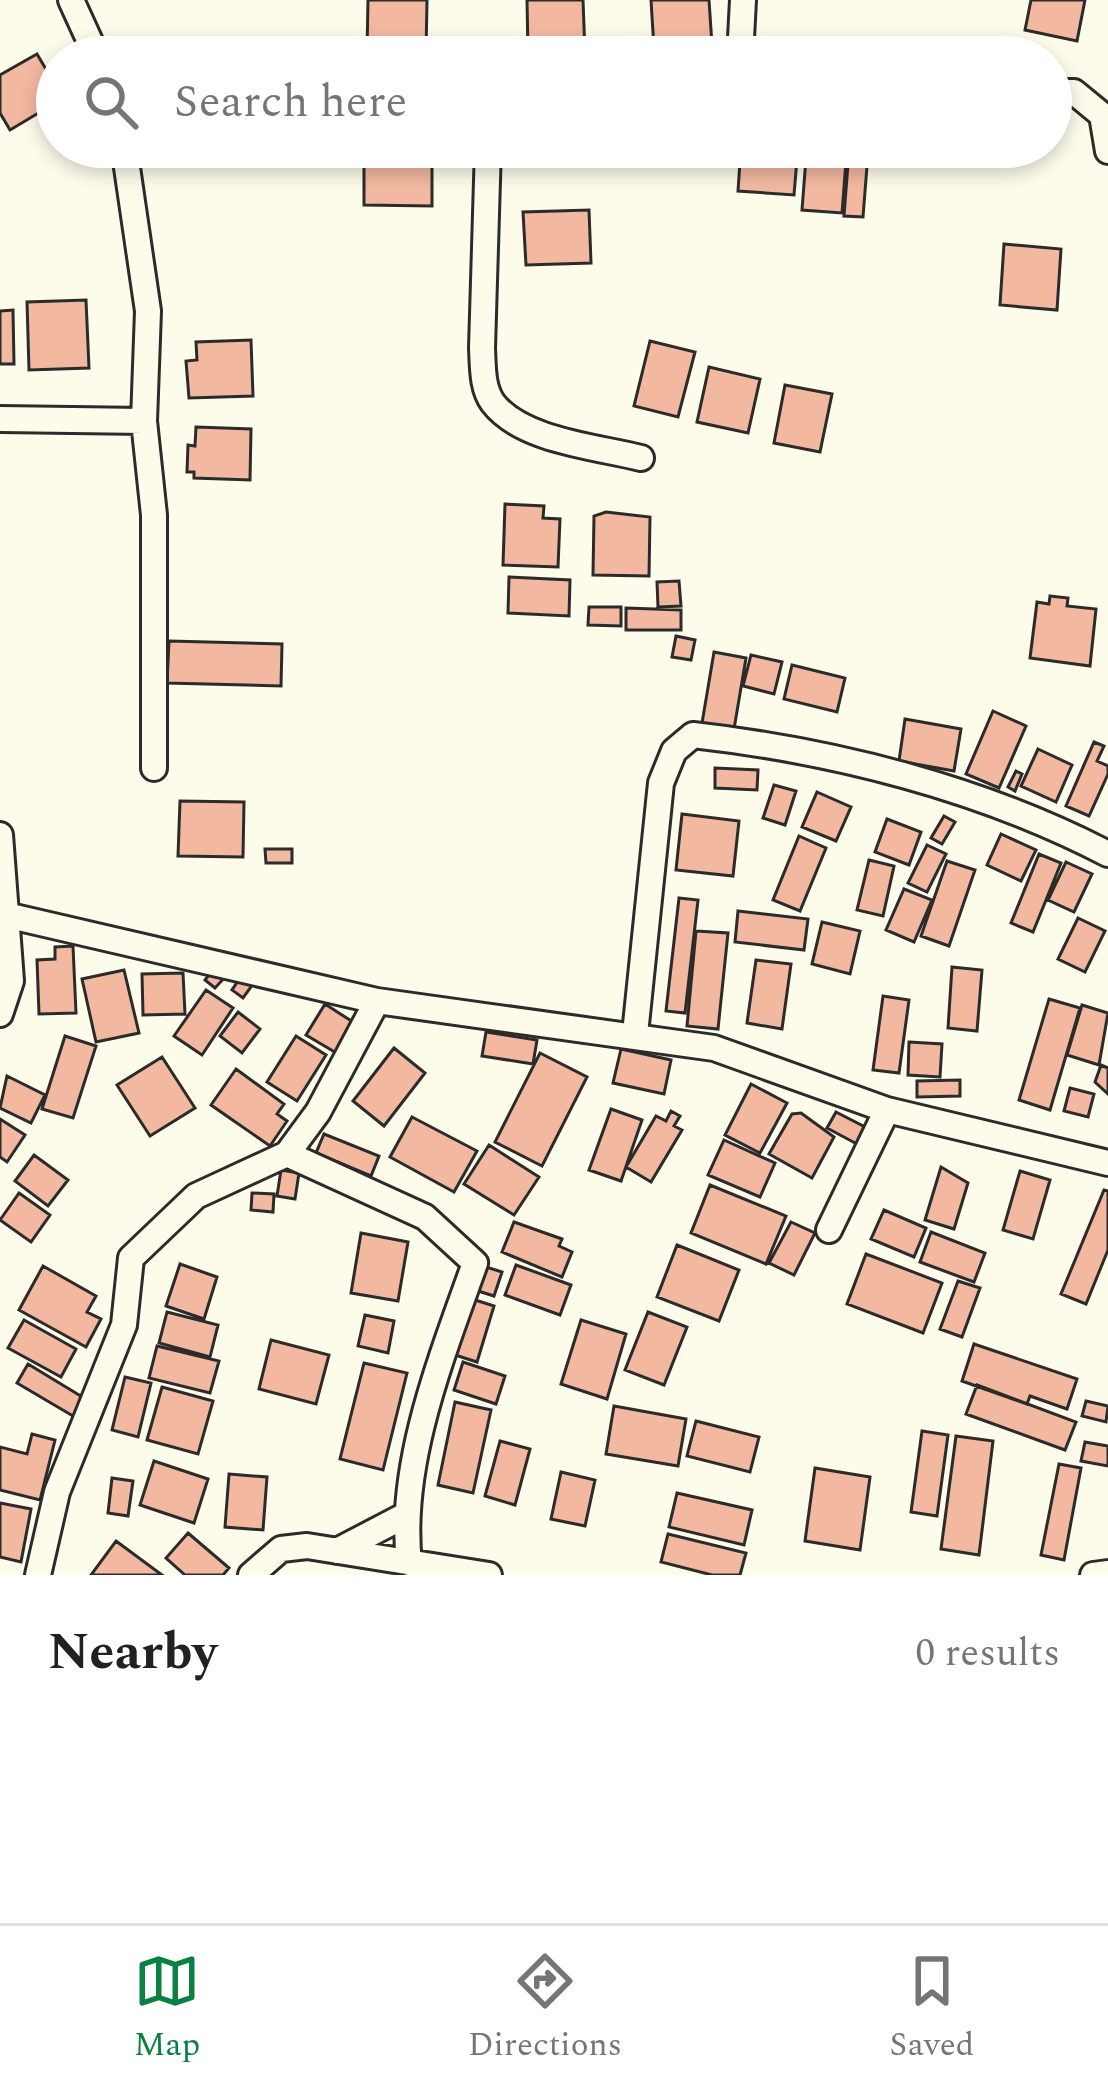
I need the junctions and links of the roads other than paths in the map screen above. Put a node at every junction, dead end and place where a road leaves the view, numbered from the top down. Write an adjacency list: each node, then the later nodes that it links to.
1 (70, 0): 3 (street)
2 (742, 0): 4 (street)
3 (87, 36)
4 (741, 36)
5 (1072, 92): 6 (street)
6 (1108, 151)
7 (127, 168): 10 (street)
8 (487, 168): 11 (street)
9 (0, 419): 10 (street)
10 (143, 422): 12 (street)
11 (641, 458)
12 (154, 768)
13 (0, 835): 15 (street)
14 (1108, 854): 18 (street)
15 (6, 915): 16 (street); 17 (street)
16 (377, 1001): 18 (street); 20 (street)
17 (0, 1015)
18 (635, 1034): 19 (street)
19 (887, 1110): 21 (street); 22 (street)
20 (287, 1154): 23 (street); 27 (street)
21 (1108, 1163)
22 (829, 1230)
23 (404, 1516): 24 (street); 25 (street)
24 (337, 1551): 25 (street); 28 (street)
25 (410, 1563): 29 (street)
26 (1108, 1573): 30 (street)
27 (38, 1575)
28 (251, 1575)
29 (489, 1575)
30 (1093, 1575)

